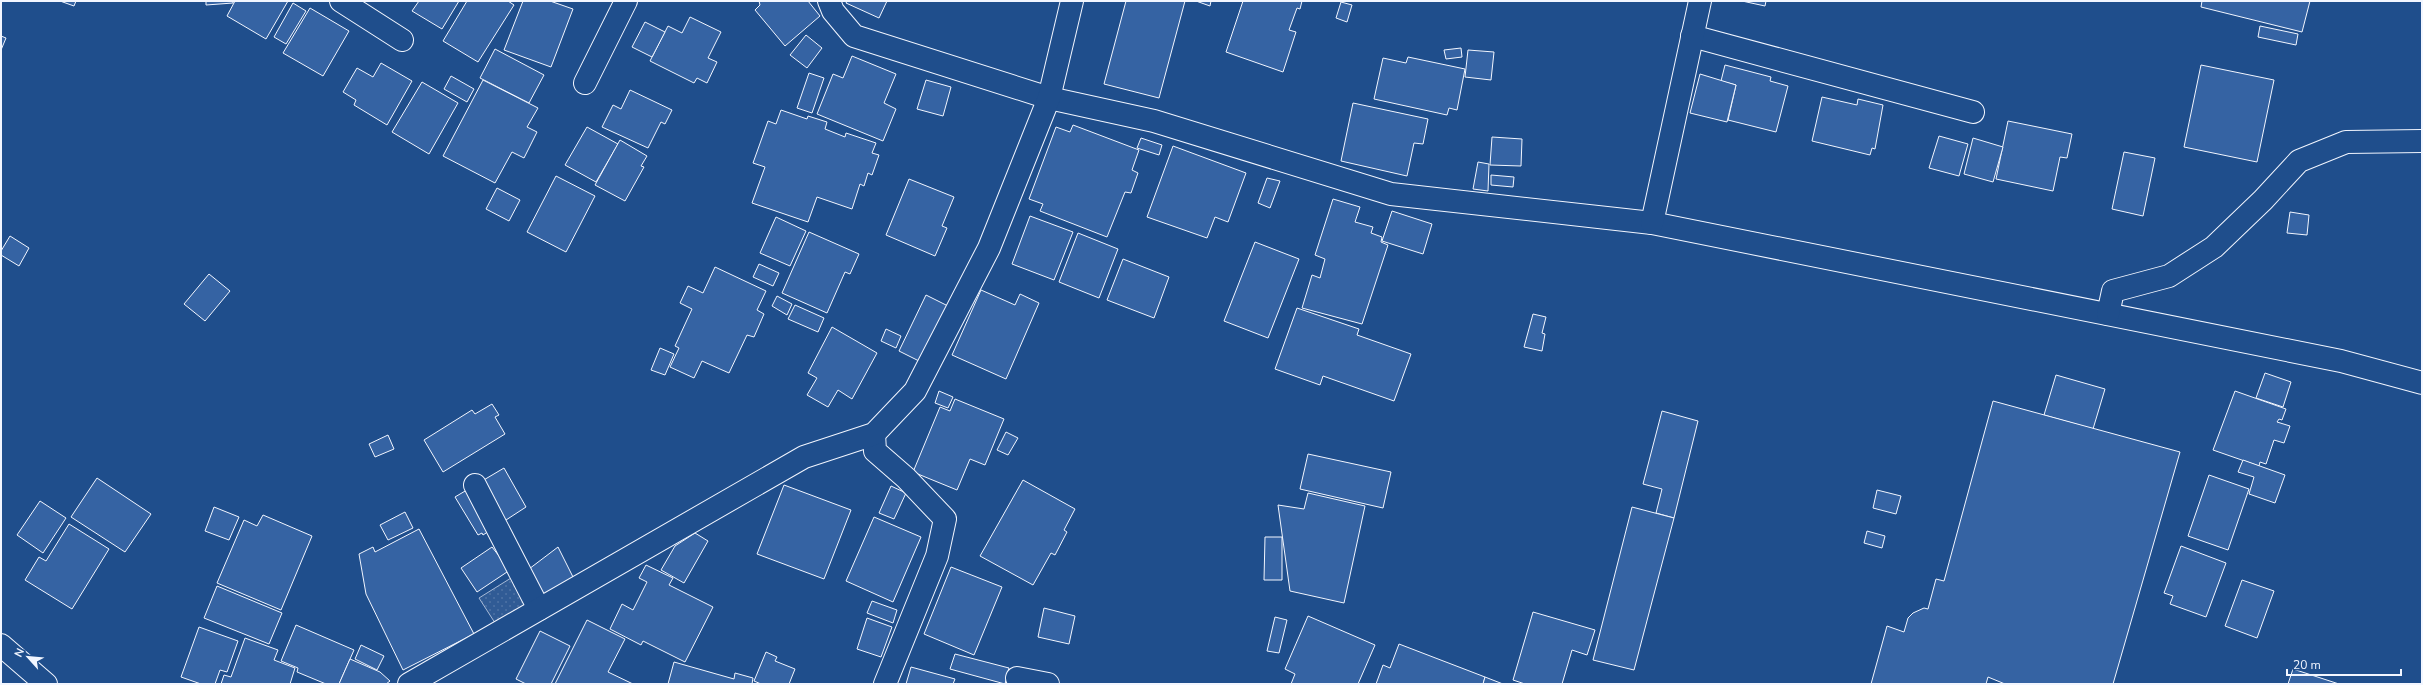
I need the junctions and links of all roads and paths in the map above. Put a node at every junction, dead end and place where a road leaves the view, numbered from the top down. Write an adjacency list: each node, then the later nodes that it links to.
1 (341, 1): 7 (street)
2 (626, 1): 8 (street)
3 (828, 1): 9 (street)
4 (1072, 1): 9 (street)
5 (1700, 1): 6 (street)
6 (1692, 36): 10 (street); 12 (street)
7 (402, 40)
8 (585, 83)
9 (1050, 98): 12 (street); 15 (street)
10 (1973, 112)
11 (2422, 141): 13 (street)
12 (1652, 223): 13 (street)
13 (2108, 314): 14 (street)
14 (2422, 383)
15 (874, 434): 17 (street); 22 (street)
16 (475, 485): 17 (street)
17 (540, 609): 21 (street)
18 (1, 645): 20 (street)
19 (1017, 678): 23 (street)
20 (46, 684)
21 (409, 684)
22 (885, 684)
23 (1048, 684)

